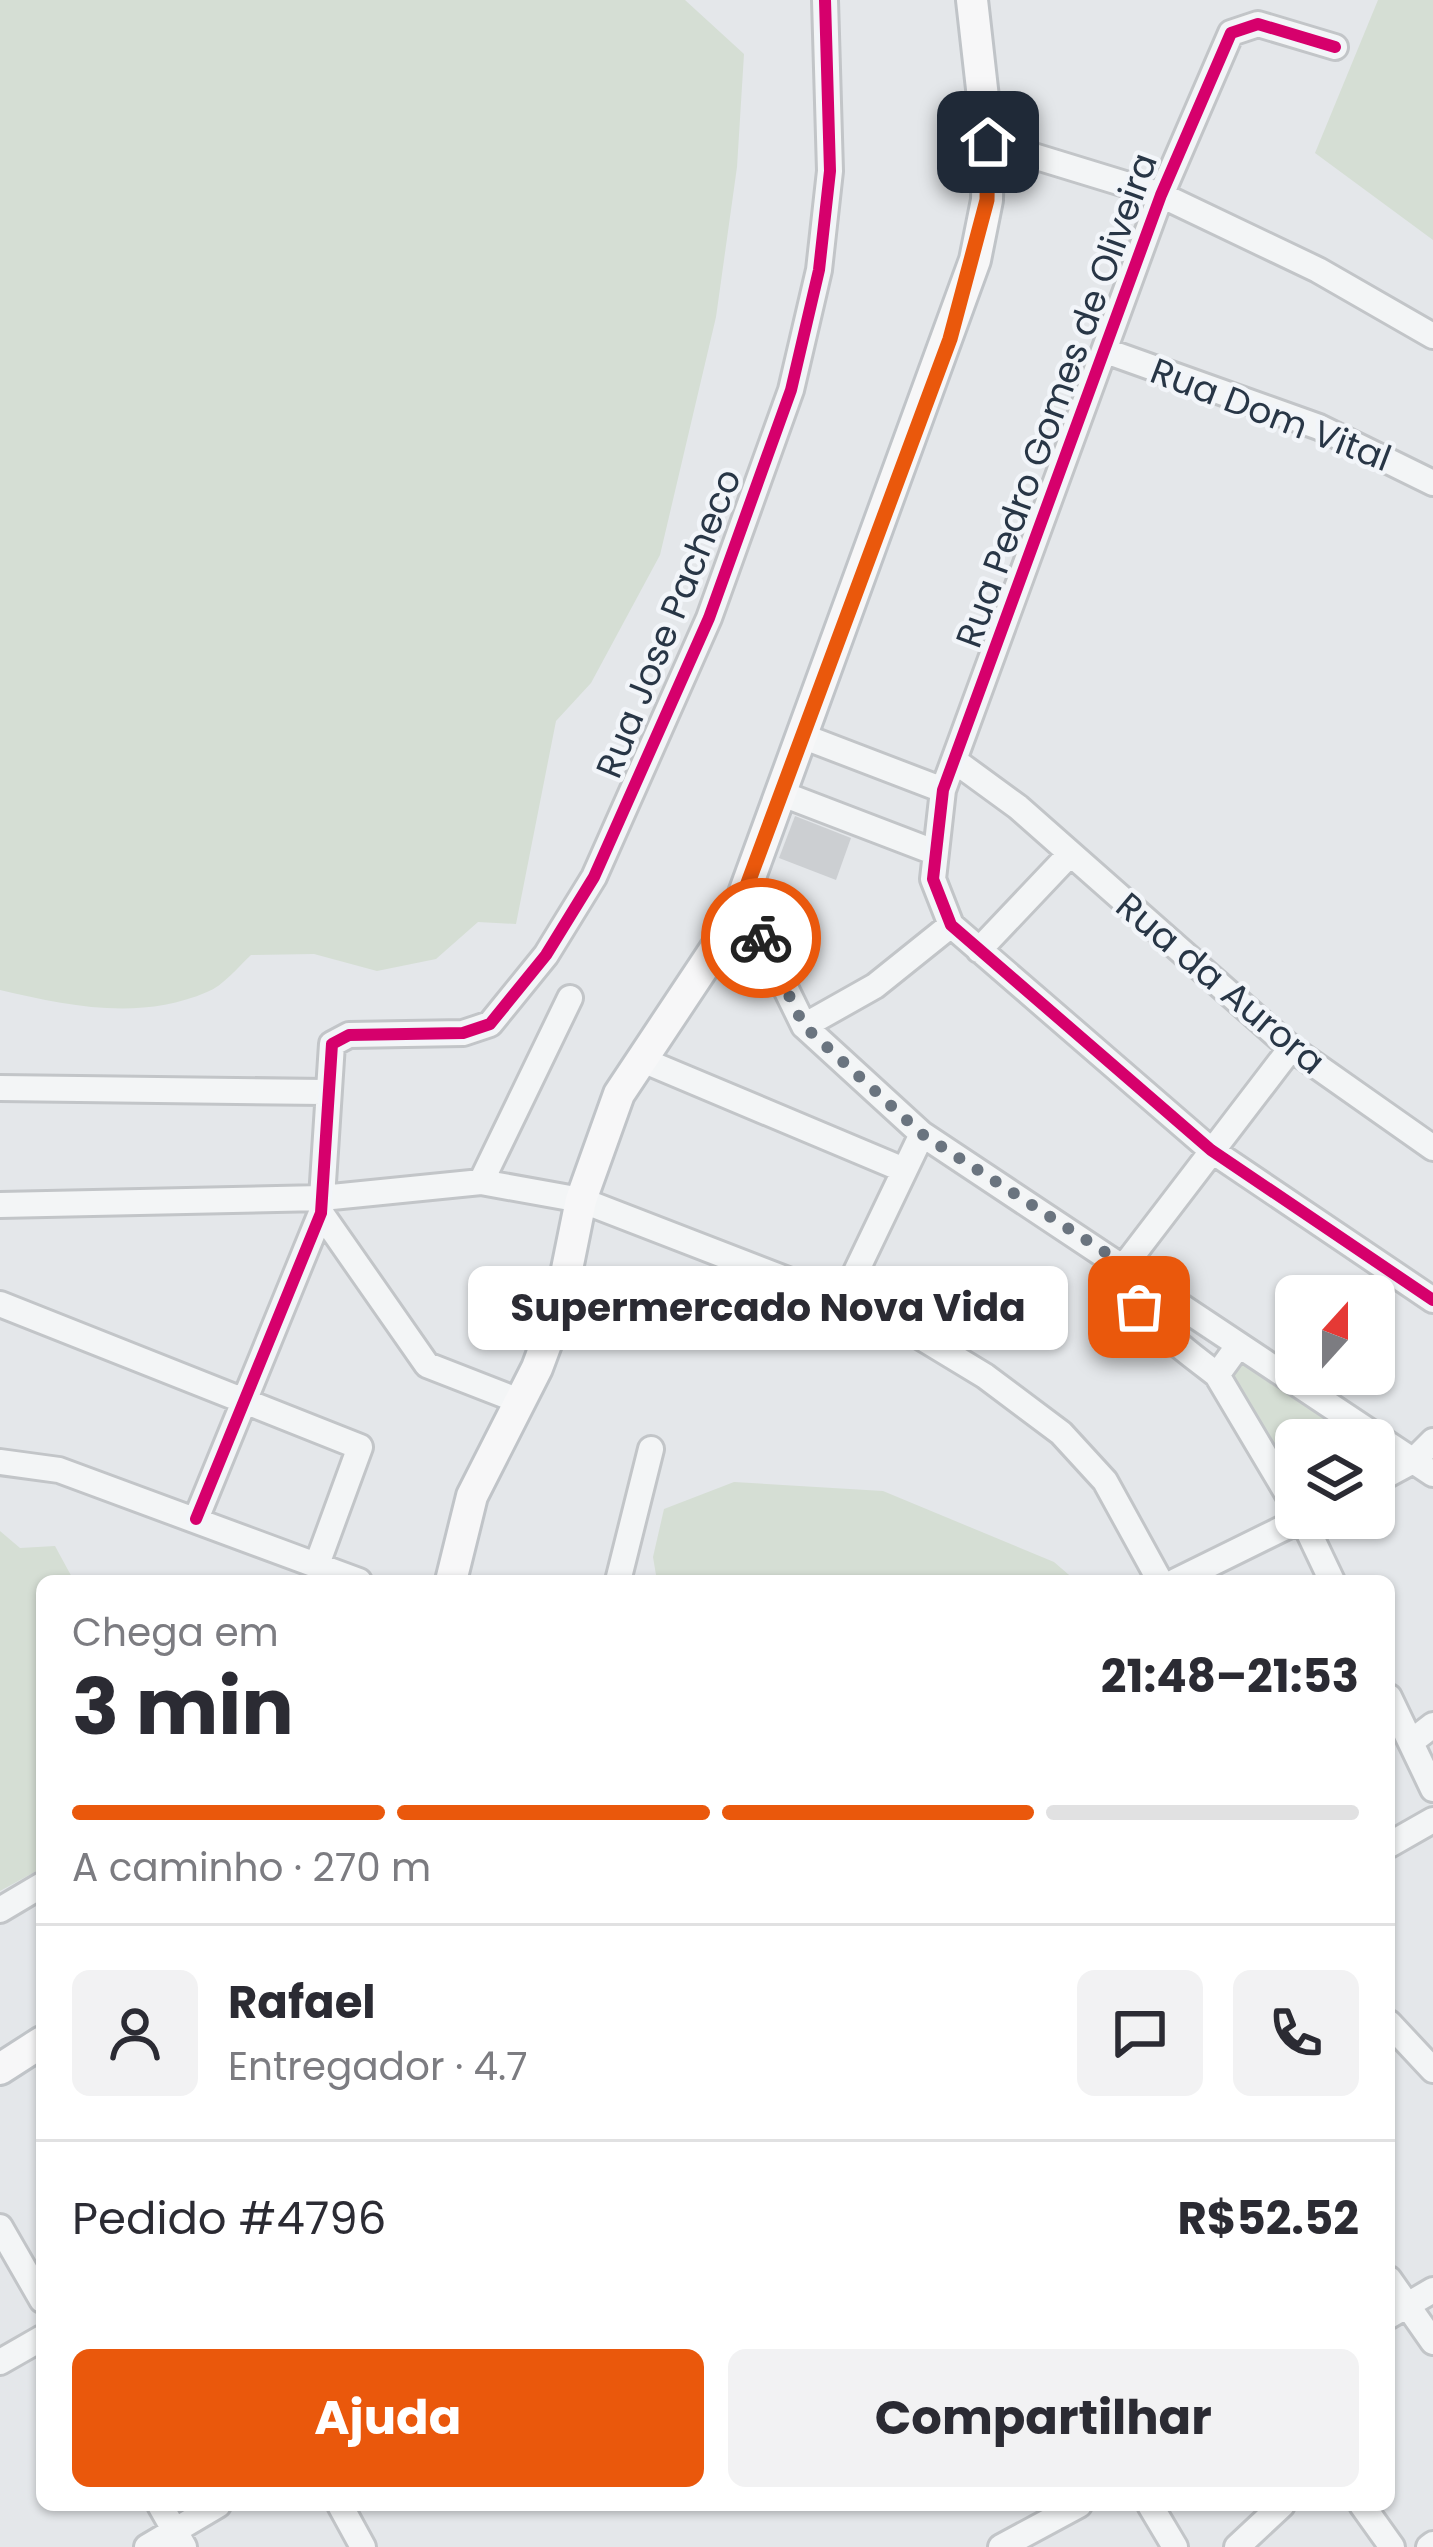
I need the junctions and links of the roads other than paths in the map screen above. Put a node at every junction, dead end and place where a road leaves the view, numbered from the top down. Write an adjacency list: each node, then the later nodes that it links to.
1 (825, 0): 23 (street, Rua Jose Pacheco)
2 (973, 3): 4 (main road)
3 (1335, 47): 5 (street, Rua Pedro Gomes de Oliveira)
4 (988, 142): 5 (street); 9 (main road)
5 (1161, 194): 6 (street); 7 (street, Rua Pedro Gomes de Oliveira)
6 (1433, 336)
7 (1106, 351): 8 (street, Rua Dom Vital); 10 (street, Rua Pedro Gomes de Oliveira)
8 (1433, 483)
9 (802, 736): 11 (street); 12 (main road)
10 (955, 761): 11 (street, Rua Pedro Gomes de Oliveira); 14 (street, Rua da Aurora)
11 (943, 790): 13 (street, Rua Pedro Gomes de Oliveira)
12 (780, 793): 13 (street); 15 (main road)
13 (934, 852): 16 (street, Rua Pedro Gomes de Oliveira)
14 (1070, 854): 17 (street); 20 (street, Rua da Aurora)
15 (742, 899): 19 (street); 21 (main road)
16 (951, 925): 17 (street); 19 (street)
17 (979, 950): 26 (street)
18 (570, 998): 28 (street)
19 (804, 1026): 24 (street)
20 (1291, 1048): 25 (street, Rua da Aurora); 26 (street)
21 (640, 1059): 27 (street); 29 (main road)
22 (0, 1088): 23 (street)
23 (325, 1092): 31 (street)
24 (922, 1134): 27 (street); 32 (street)
25 (1433, 1148)
26 (1211, 1150): 32 (street); 33 (street)
27 (904, 1170): 34 (street)
28 (481, 1183): 29 (street); 31 (street)
29 (581, 1200): 34 (street); 38 (main road)
30 (0, 1205): 31 (street)
31 (321, 1205): 38 (street); 39 (street)
32 (1125, 1265): 36 (street); 37 (street)
33 (1433, 1300)
34 (842, 1301): 51 (street)
35 (0, 1304): 39 (street)
36 (1238, 1346): 37 (street); 43 (street)
37 (1217, 1375): 44 (street)
38 (519, 1401): 49 (main road)
39 (243, 1402): 45 (street); 48 (street)
40 (1433, 1441): 43 (street)
41 (651, 1448): 50 (street)
42 (0, 1462): 45 (street)
43 (1423, 1467)
44 (1275, 1473)
45 (196, 1519): 48 (street)
46 (1275, 1532): 52 (street)
47 (1313, 1539): 53 (street)
48 (326, 1574)
49 (452, 1575)
50 (619, 1575)
51 (1157, 1575)
52 (1188, 1575)
53 (1330, 1575)
54 (1395, 1709): 56 (street)
55 (1433, 1725): 56 (street)
56 (1411, 1742): 57 (street)
57 (1433, 1789)
58 (1433, 1820): 59 (street)
59 (1395, 1842)
60 (36, 1889): 61 (street)
61 (0, 1910)
62 (1395, 2030): 65 (street)
63 (36, 2046): 64 (main road)
64 (0, 2068)
65 (1433, 2070)
66 (0, 2227): 67 (street)
67 (36, 2290)
68 (1433, 2290): 69 (street)
69 (1399, 2310): 71 (street)
70 (36, 2341): 72 (street)
71 (1433, 2342)
72 (0, 2362)
73 (163, 2511): 80 (street)
74 (211, 2511): 80 (street)
75 (343, 2511): 83 (street)
76 (1068, 2511): 81 (street)
77 (1153, 2511): 84 (street)
78 (1276, 2511): 85 (street)
79 (1366, 2511): 86 (street)
80 (179, 2539): 82 (street)
81 (1003, 2545)
82 (147, 2547)
83 (362, 2547)
84 (1174, 2547)
85 (1237, 2547)
86 (1392, 2547)

